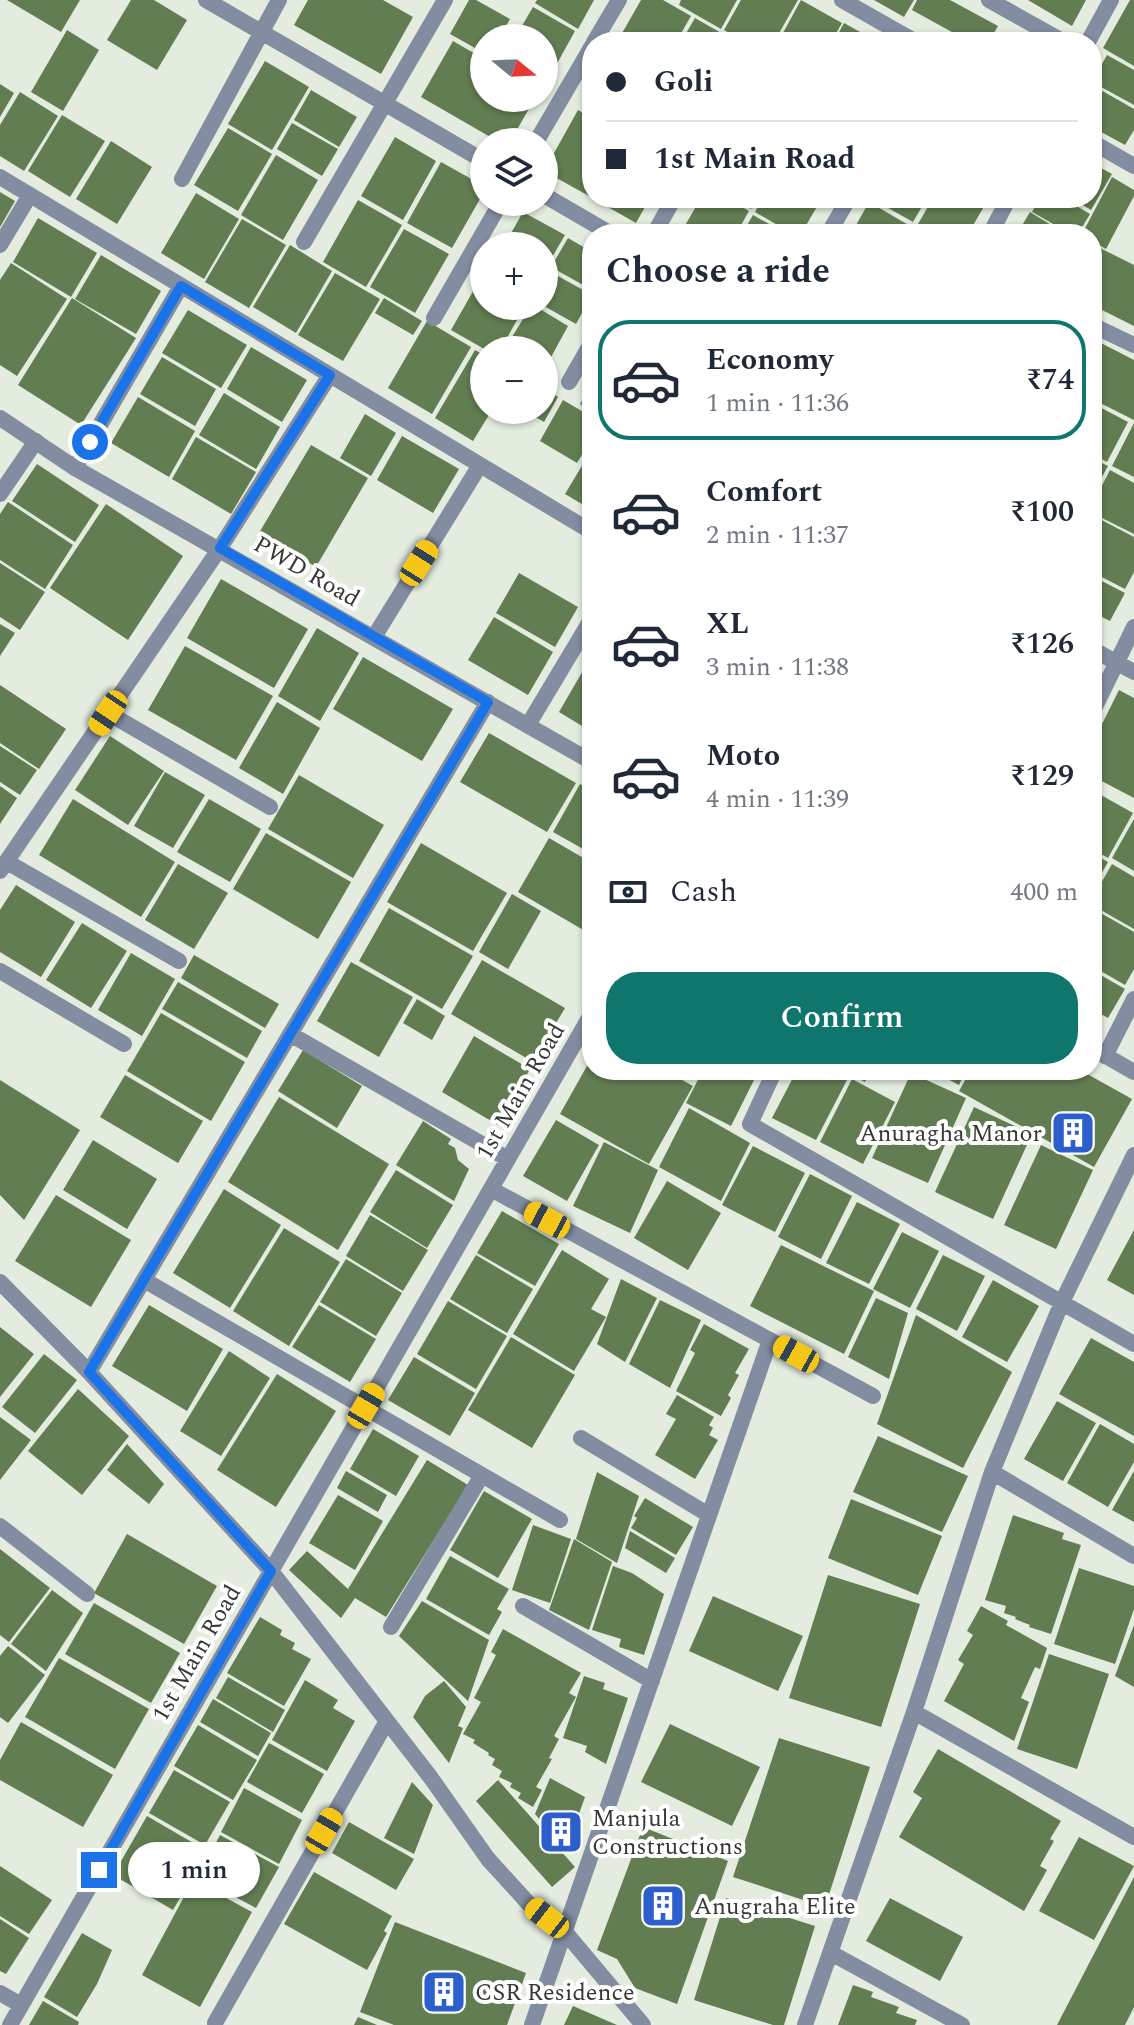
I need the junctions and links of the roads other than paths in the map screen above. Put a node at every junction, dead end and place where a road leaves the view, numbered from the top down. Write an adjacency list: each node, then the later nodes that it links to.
1 (206, 0): 8 (street)
2 (279, 0): 8 (street)
3 (445, 0): 14 (street)
4 (619, 0): 9 (street)
5 (842, 0): 10 (street)
6 (989, 0): 11 (street)
7 (1111, 0): 12 (street)
8 (261, 32): 14 (street); 20 (street)
9 (600, 32)
10 (898, 32)
11 (1046, 32)
12 (1093, 32)
13 (582, 63): 15 (street)
14 (385, 103): 17 (street); 25 (street)
15 (544, 128)
16 (1102, 148): 18 (street)
17 (470, 153)
18 (1134, 166)
19 (0, 177): 21 (street)
20 (182, 179)
21 (30, 195): 26 (street); 27 (street)
22 (558, 203): 24 (street)
23 (493, 216): 28 (street)
24 (594, 224)
25 (304, 242)
26 (0, 245)
27 (181, 286): 32 (street); 37 (street)
28 (434, 318)
29 (1102, 330): 30 (street)
30 (1134, 345)
31 (582, 359): 33 (street)
32 (330, 375): 36 (street); 40 (street)
33 (569, 382)
34 (0, 418): 35 (street, PWD Road)
35 (36, 441): 37 (street, PWD Road); 38 (street)
36 (480, 465): 39 (street); 43 (street)
37 (75, 468): 40 (street, PWD Road)
38 (0, 494)
39 (582, 526)
40 (220, 548): 43 (street, PWD Road); 49 (street)
41 (1134, 627): 45 (street)
42 (582, 635): 50 (street)
43 (374, 637): 48 (street, PWD Road)
44 (1102, 654): 45 (street)
45 (1118, 663): 46 (street); 47 (street)
46 (1134, 672)
47 (1102, 694)
48 (488, 702): 50 (street, PWD Road); 58 (street)
49 (108, 713): 52 (street); 53 (street)
50 (528, 725): 51 (street, PWD Road)
51 (582, 756)
52 (270, 807)
53 (3, 867): 54 (street)
54 (179, 961)
55 (0, 971): 59 (street)
56 (1134, 999): 60 (street)
57 (582, 1030): 65 (street, 1st Main Road)
58 (290, 1034): 65 (street); 67 (street)
59 (124, 1044)
60 (1102, 1046)
61 (1102, 1054): 62 (street)
62 (1134, 1072)
63 (770, 1080): 69 (street)
64 (1134, 1155): 69 (street)
65 (508, 1159): 66 (street, 1st Main Road)
66 (491, 1189): 70 (street); 74 (street, 1st Main Road)
67 (144, 1280): 72 (street); 74 (street)
68 (0, 1282): 72 (street)
69 (1062, 1302): 71 (street); 76 (street)
70 (770, 1340): 73 (street); 78 (street)
71 (1134, 1344)
72 (89, 1372): 82 (street)
73 (873, 1396)
74 (366, 1406): 77 (street); 82 (street, 1st Main Road)
75 (581, 1438): 78 (street)
76 (992, 1472): 81 (street); 87 (street)
77 (482, 1475): 79 (street); 85 (street)
78 (709, 1515): 86 (street)
79 (560, 1520)
80 (0, 1526): 83 (street)
81 (1134, 1556)
82 (271, 1571): 88 (street); 93 (street, 1st Main Road)
83 (87, 1594)
84 (523, 1606): 86 (street)
85 (391, 1627)
86 (652, 1681): 90 (street)
87 (914, 1712): 89 (street); 91 (street)
88 (387, 1721): 90 (street); 94 (street)
89 (1134, 1837)
90 (565, 1932): 96 (street); 97 (street)
91 (831, 1953): 98 (street); 99 (street)
92 (0, 1993): 93 (street)
93 (21, 2005): 95 (street, 1st Main Road)
94 (215, 2023)
95 (10, 2025)
96 (532, 2025)
97 (643, 2025)
98 (805, 2025)
99 (962, 2025)

